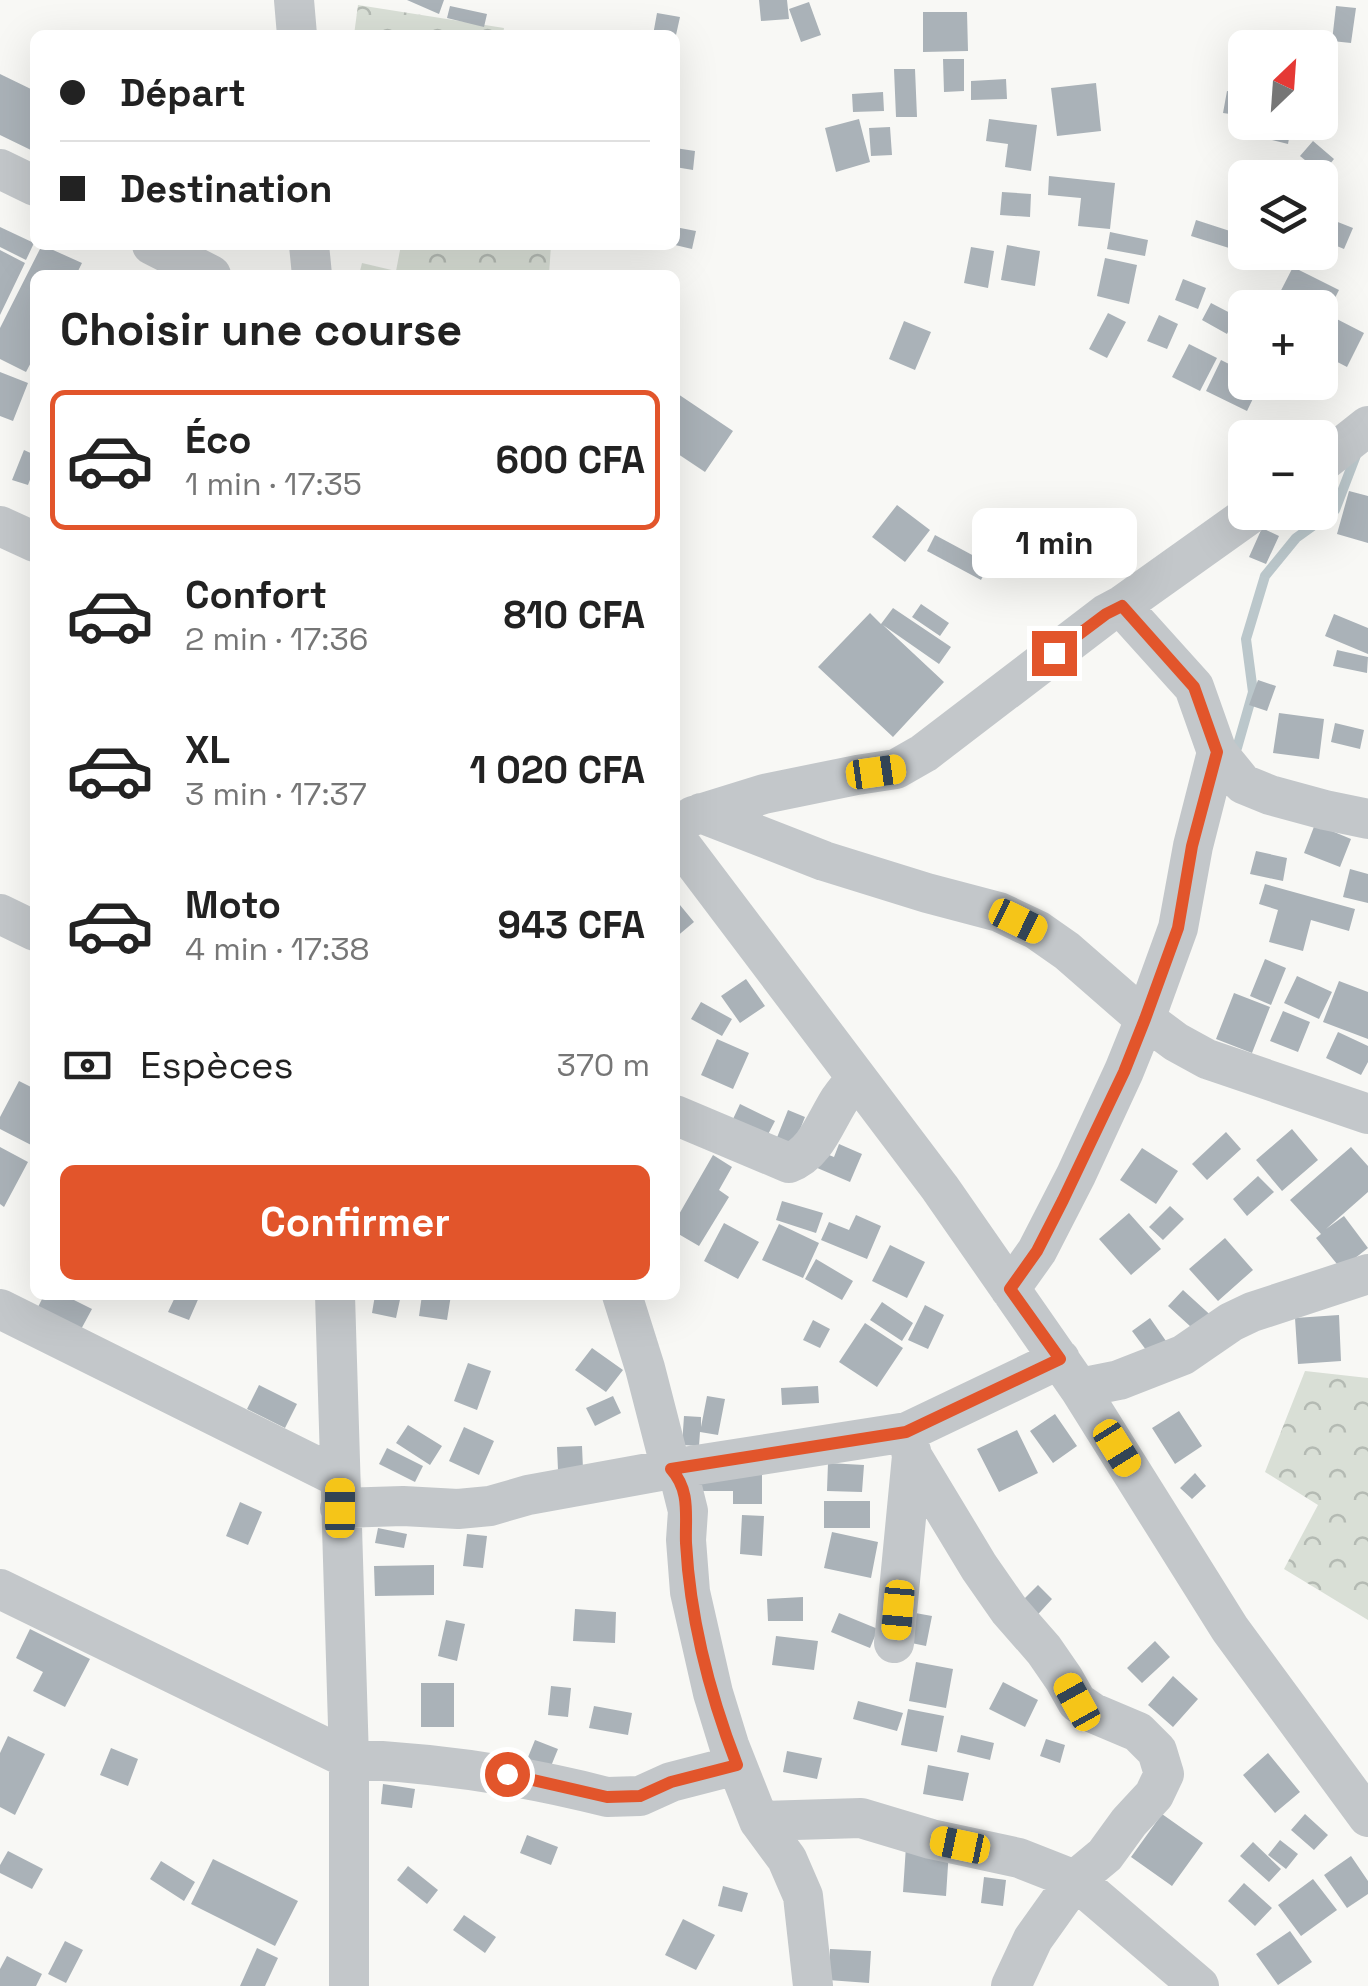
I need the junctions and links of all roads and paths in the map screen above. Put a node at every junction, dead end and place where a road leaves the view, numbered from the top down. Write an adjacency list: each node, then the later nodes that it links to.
1 (294, 0): 2 (street)
2 (296, 30)
3 (0, 168): 4 (street)
4 (30, 183)
5 (162, 250): 6 (street)
6 (201, 270)
7 (1368, 426): 8 (street)
8 (1338, 450)
9 (0, 526): 11 (street)
10 (1228, 529): 12 (street)
11 (30, 540)
12 (1122, 606): 13 (street); 15 (street)
13 (1217, 752): 14 (street); 18 (street)
14 (1368, 819)
15 (684, 824): 18 (street); 19 (street)
16 (0, 914): 17 (street)
17 (30, 929)
18 (1145, 1019): 20 (street); 23 (street)
19 (856, 1079): 21 (street); 23 (street)
20 (1368, 1114)
21 (680, 1116)
22 (1368, 1274): 27 (street)
23 (1010, 1289): 27 (street)
24 (335, 1300): 30 (street)
25 (624, 1300): 29 (street)
26 (0, 1310): 30 (street)
27 (1070, 1374): 28 (street); 35 (street)
28 (910, 1444): 29 (street); 32 (street); 37 (street)
29 (671, 1469): 30 (street); 34 (street)
30 (340, 1493): 33 (street)
31 (0, 1589): 33 (street)
32 (894, 1643)
33 (349, 1759): 34 (street); 38 (street)
34 (737, 1765): 36 (street)
35 (1368, 1816)
36 (759, 1821): 37 (street); 39 (street)
37 (1075, 1880): 40 (street); 41 (street)
38 (349, 1986)
39 (813, 1986)
40 (1011, 1986)
41 (1199, 1986)

